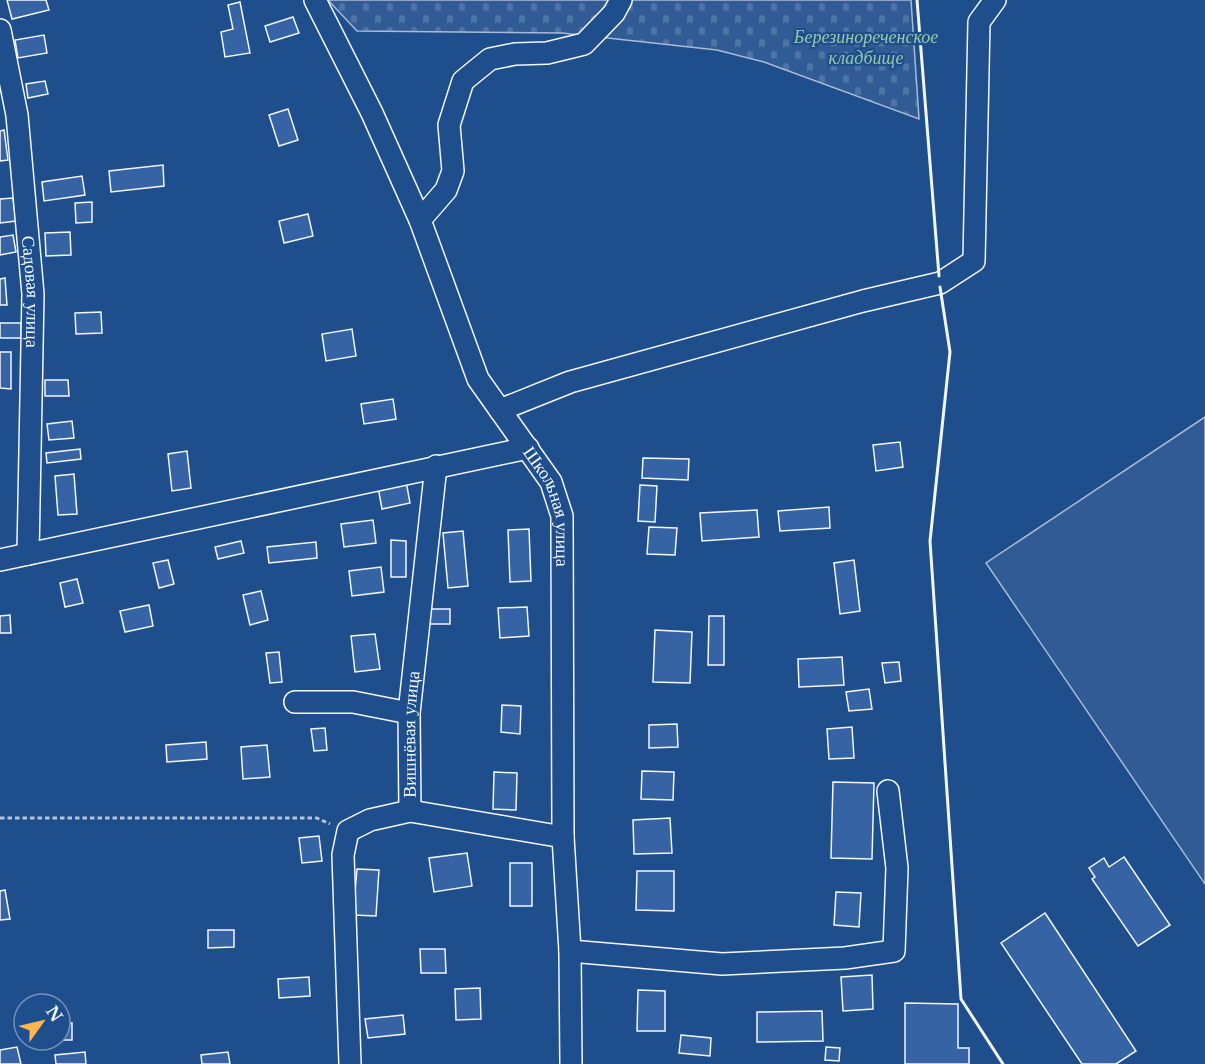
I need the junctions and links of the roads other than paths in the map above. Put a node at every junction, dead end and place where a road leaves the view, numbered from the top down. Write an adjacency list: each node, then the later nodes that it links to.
1 (315, 0): 5 (street, Школьная улица)
2 (621, 0): 5 (street)
3 (994, 0): 6 (street)
4 (0, 30): 9 (street, Садовая улица)
5 (420, 220): 6 (street, Школьная улица)
6 (500, 410): 7 (street, Школьная улица)
7 (528, 448): 8 (street); 15 (street, Школьная улица)
8 (436, 466): 9 (street); 12 (street, Вишнёвая улица)
9 (28, 554): 10 (street)
10 (0, 560)
11 (295, 702): 12 (street)
12 (409, 713): 14 (street, Вишнёвая улица)
13 (888, 791): 16 (street)
14 (410, 811): 15 (street); 17 (street, Вишнёвая улица)
15 (563, 837): 16 (street, Школьная улица)
16 (570, 951): 18 (street, Школьная улица)
17 (350, 1064)
18 (571, 1064)

